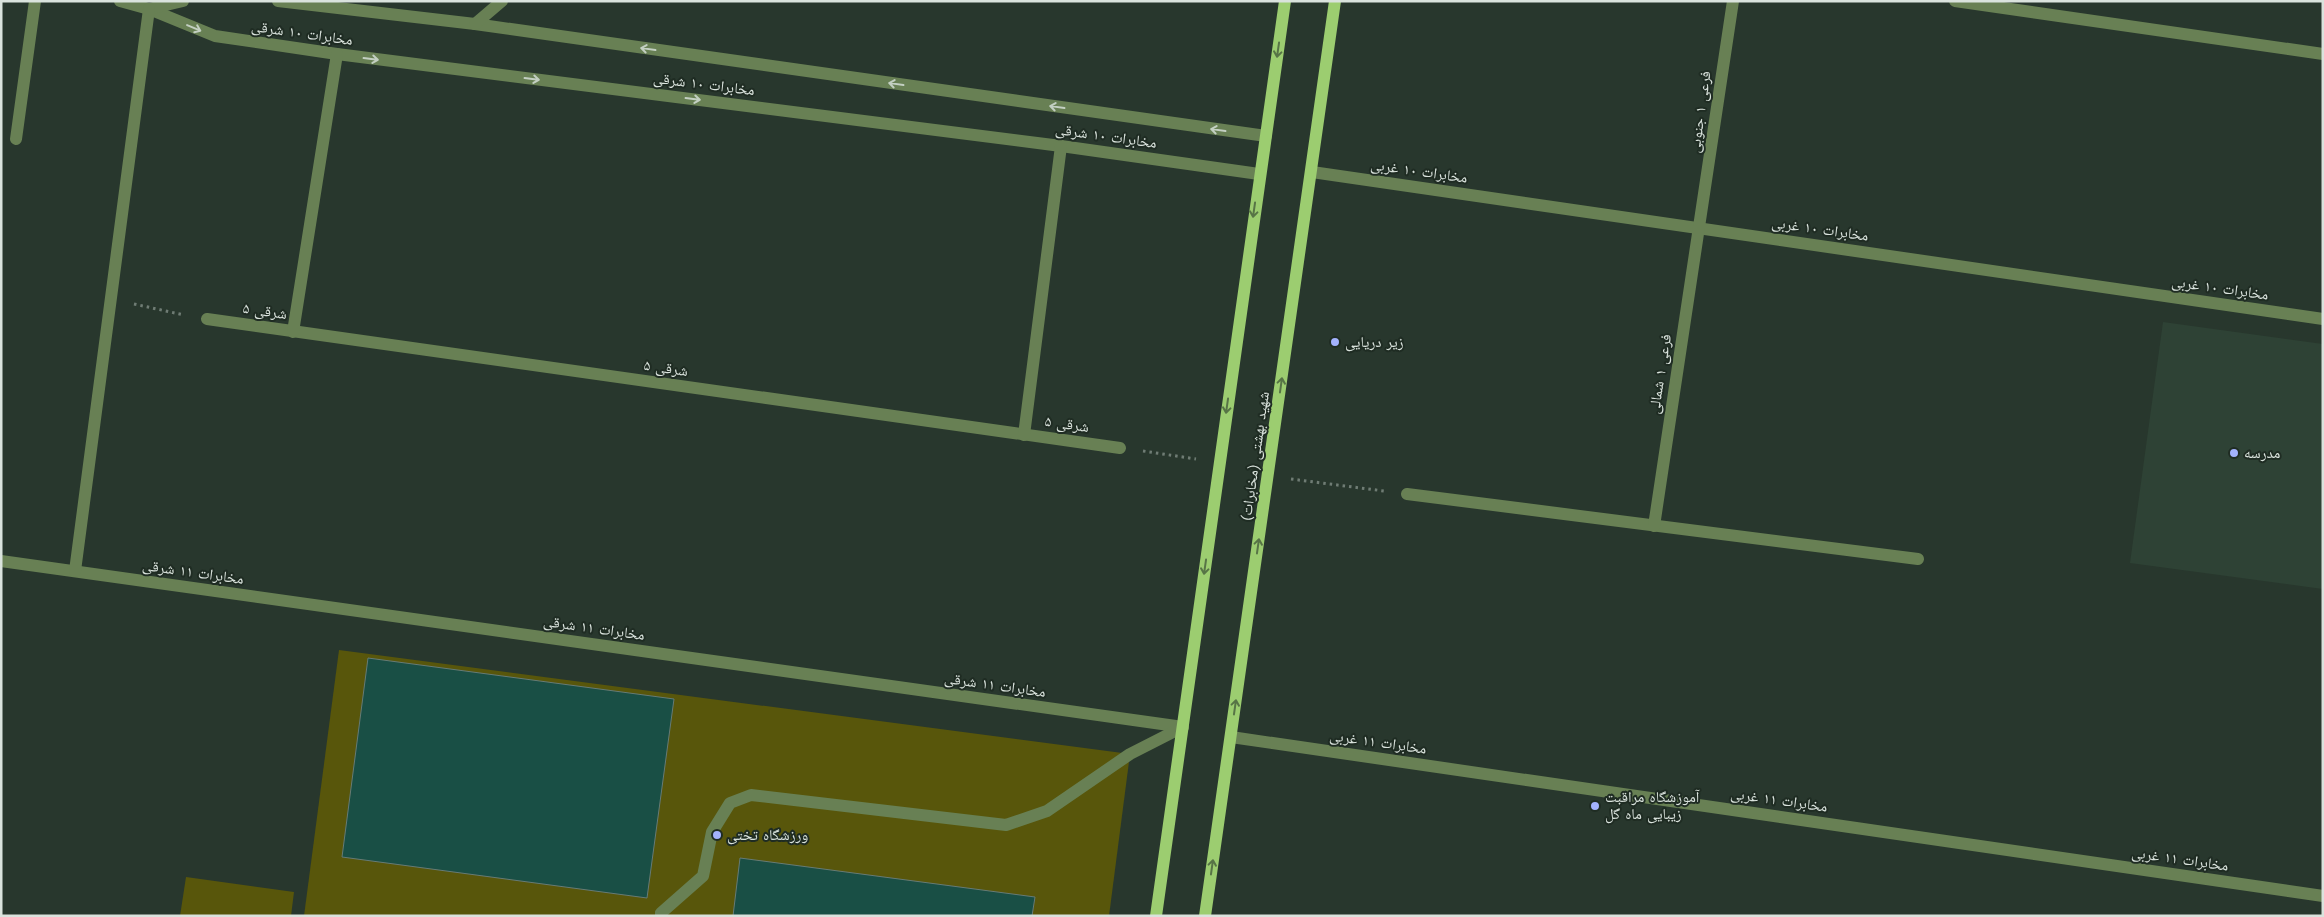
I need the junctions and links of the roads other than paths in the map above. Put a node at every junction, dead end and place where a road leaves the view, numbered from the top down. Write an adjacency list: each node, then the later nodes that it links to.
1 (35, 1): 15 (street)
2 (120, 1): 10 (street, مخابرات ۱۰ شرقی)
3 (183, 1): 10 (street, مخابرات ۱۰ شرقی)
4 (278, 1): 11 (street, مخابرات ۱۰ شرقی)
5 (502, 1): 11 (street)
6 (1285, 1): 14 (main road, one-way to 14)
7 (1335, 1): 17 (main road, شهید بهشتی (مخابرات))
8 (1733, 1): 19 (street, فرعی ۱ جنوبی)
9 (1955, 1): 13 (street)
10 (149, 9): 12 (street, مخابرات ۱۰ شرقی, one-way to 12); 29 (street)
11 (475, 24): 14 (street, مخابرات ۱۰ شرقی, one-way to 11)
12 (338, 54): 16 (street, مخابرات ۱۰ شرقی, one-way to 16); 22 (street)
13 (2323, 54)
14 (1266, 136): 18 (main road)
15 (16, 139)
16 (1061, 146): 18 (street, مخابرات ۱۰ شرقی); 23 (street)
17 (1312, 172): 19 (street, مخابرات ۱۰ غربی); 31 (main road, شهید بهشتی (مخابرات), one-way to 17)
18 (1259, 174): 30 (main road, one-way to 30)
19 (1699, 228): 20 (street, مخابرات ۱۰ غربی); 26 (street, فرعی ۱ شمالی)
20 (2323, 319)
21 (206, 320): 22 (street, شرقی ۵)
22 (293, 332): 23 (street, شرقی ۵)
23 (1024, 435): 24 (street, شرقی ۵)
24 (1120, 448)
25 (1407, 494): 26 (street)
26 (1654, 526): 27 (street)
27 (1918, 559)
28 (1, 561): 29 (street, مخابرات ۱۱ شرقی)
29 (75, 571): 30 (street, مخابرات ۱۱ شرقی)
30 (1183, 727): 33 (street); 34 (main road)
31 (1231, 737): 32 (street, مخابرات ۱۱ غربی); 35 (main road, شهید بهشتی (مخابرات), one-way to 31)
32 (2323, 896)
33 (661, 916)
34 (1156, 916)
35 (1205, 916)

